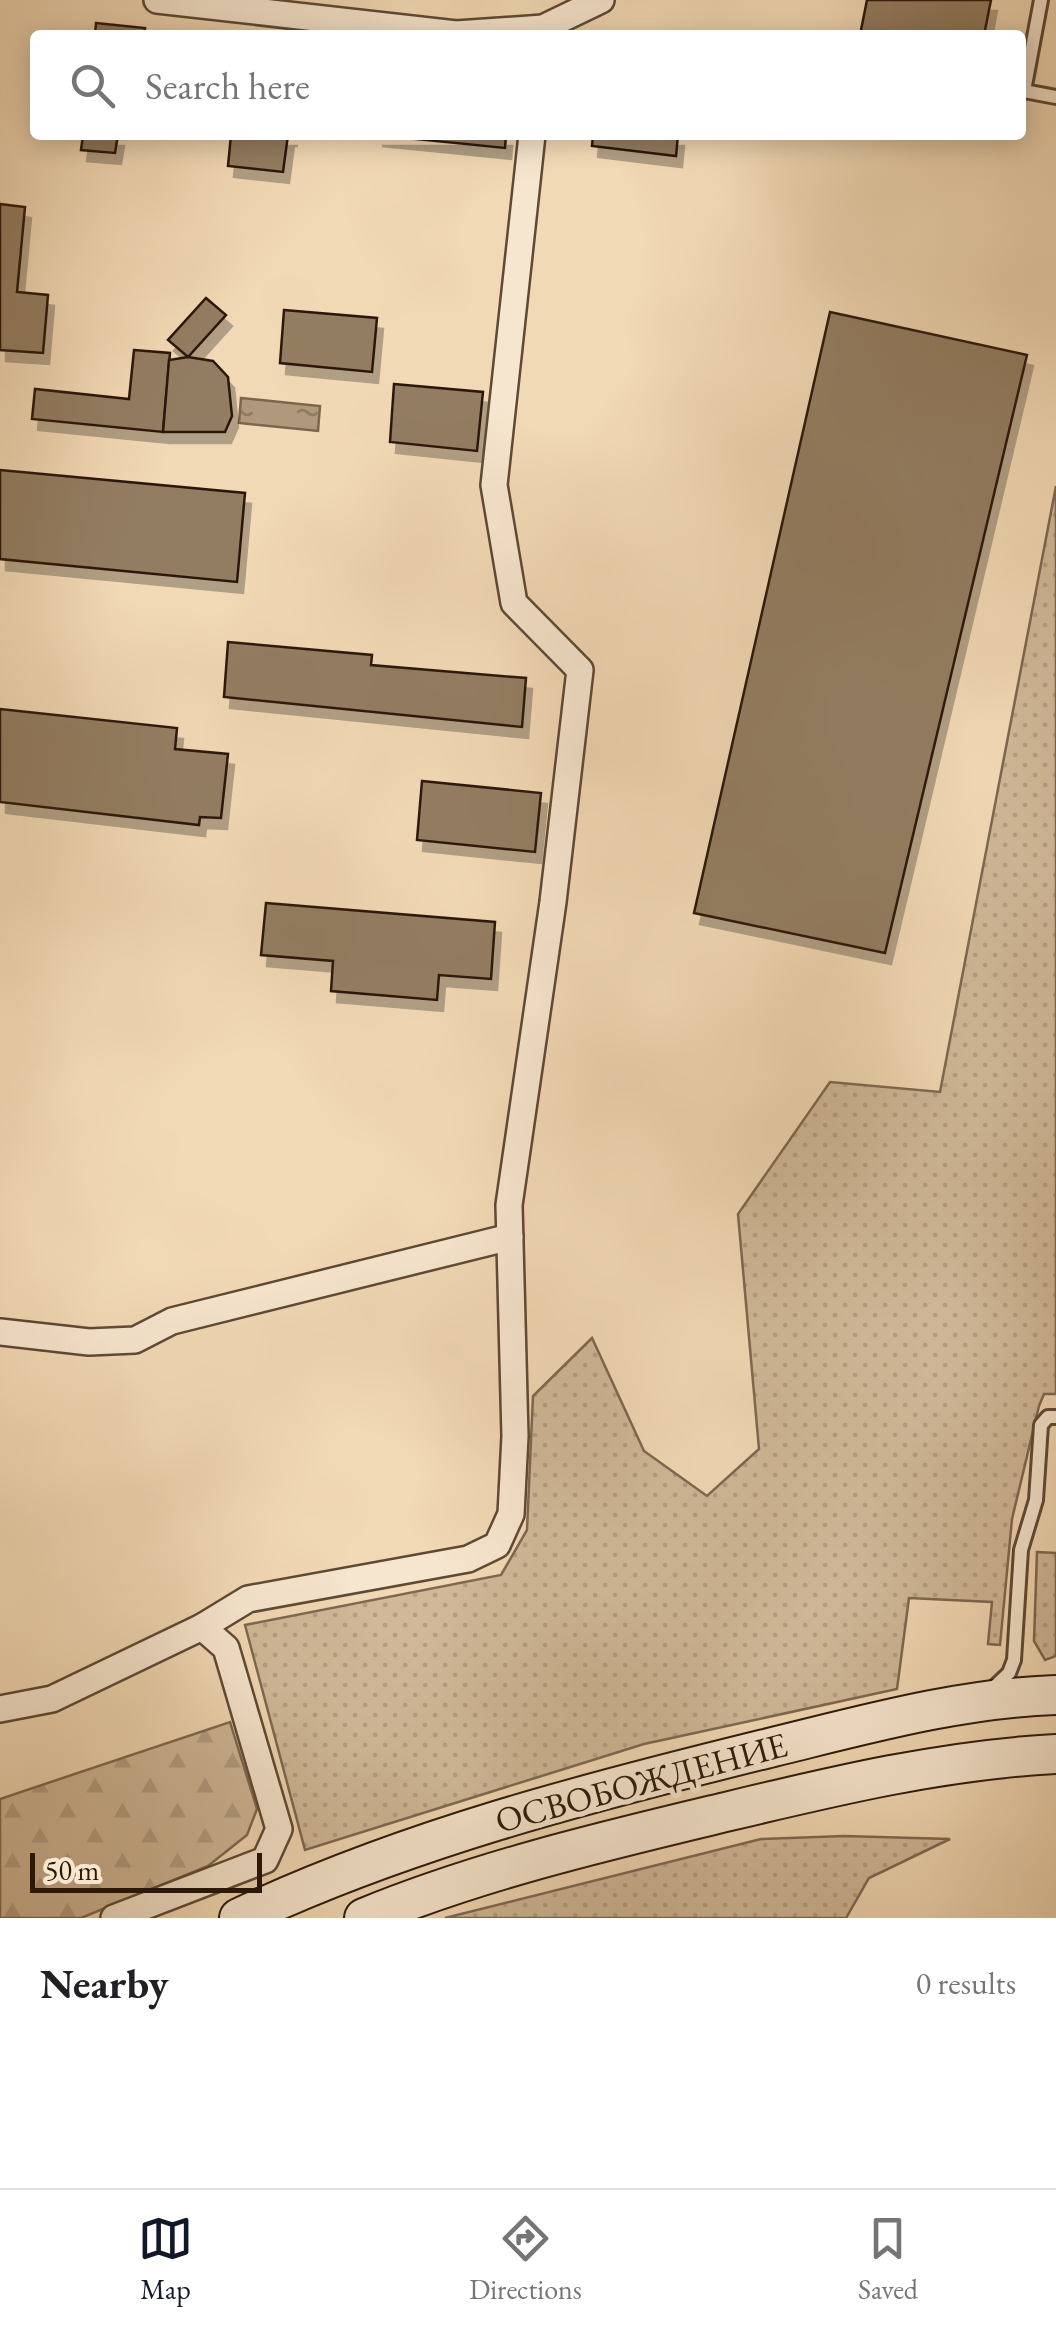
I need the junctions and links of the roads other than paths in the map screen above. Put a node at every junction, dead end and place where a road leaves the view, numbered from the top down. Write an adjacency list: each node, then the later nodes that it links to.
1 (157, 0): 4 (street)
2 (602, 0): 5 (street)
3 (1041, 0): 6 (lane)
4 (421, 30)
5 (545, 30)
6 (1026, 80)
7 (1026, 91): 8 (lane)
8 (1056, 97)
9 (531, 140): 10 (street)
10 (510, 1237): 11 (street); 13 (street)
11 (0, 1332)
12 (1056, 1417): 15 (lane)
13 (202, 1627): 16 (street); 18 (street)
14 (1045, 1693): 15 (street, ОСВОБОЖДЕНИЕ)
15 (956, 1706): 19 (street, ОСВОБОЖДЕНИЕ)
16 (0, 1708)
17 (1048, 1756): 20 (street, ОСВОБОЖДЕНИЕ)
18 (114, 1918)
19 (239, 1918)
20 (364, 1918)

